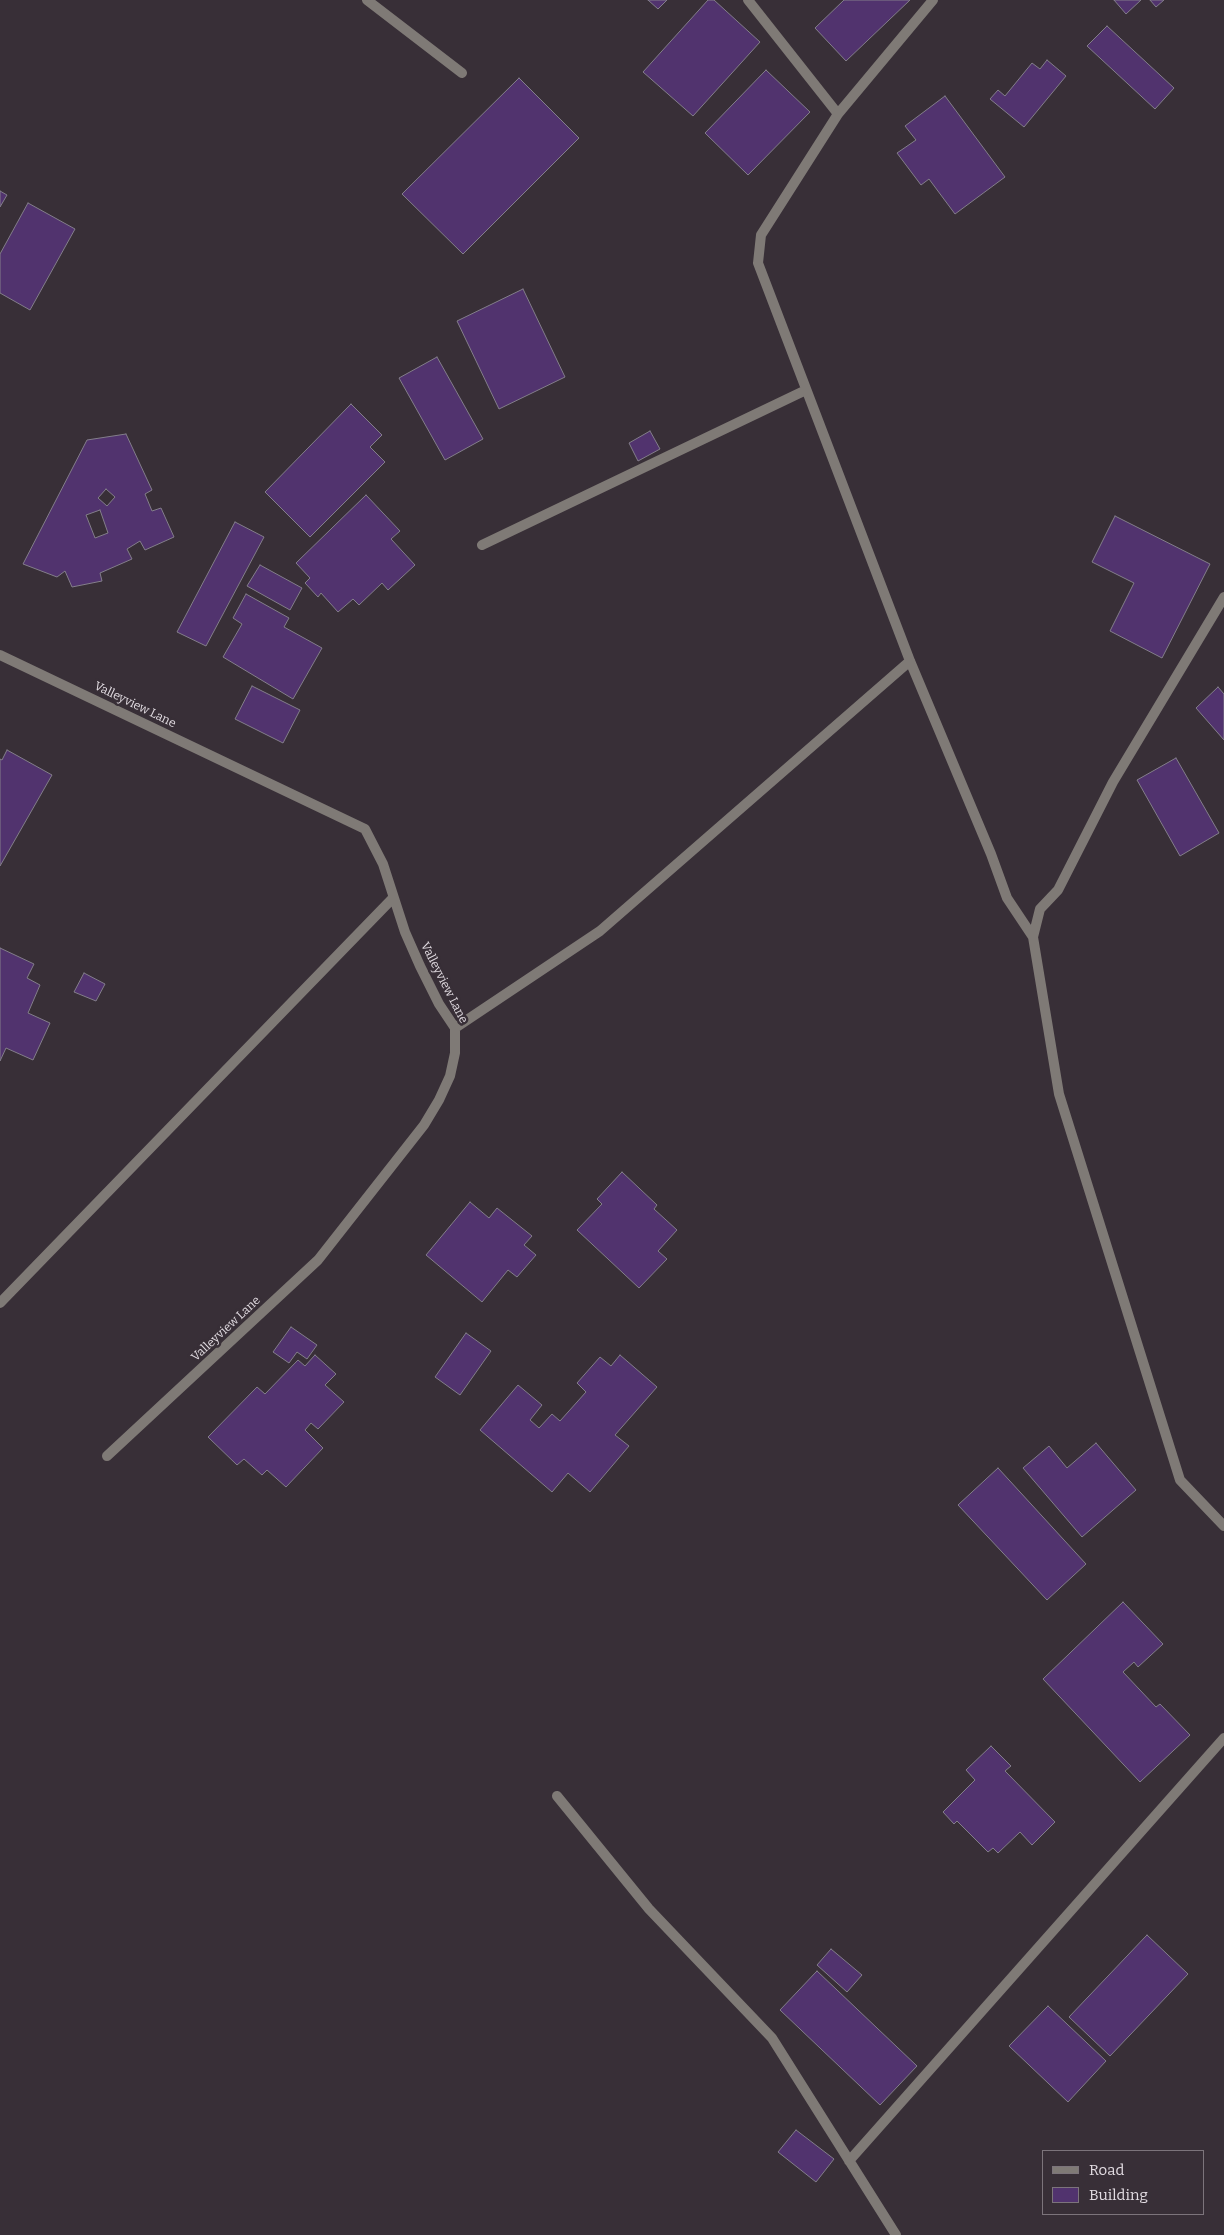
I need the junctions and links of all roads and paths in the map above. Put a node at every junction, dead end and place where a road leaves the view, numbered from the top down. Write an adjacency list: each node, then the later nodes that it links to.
1 (367, 0): 4 (street)
2 (748, 0): 5 (street)
3 (933, 0): 5 (street)
4 (462, 73)
5 (838, 114): 6 (street)
6 (806, 390): 7 (street); 10 (street)
7 (482, 545)
8 (1224, 597): 12 (street)
9 (0, 655): 11 (street, Valleyview Lane)
10 (910, 661): 12 (street); 13 (street)
11 (393, 898): 13 (street, Valleyview Lane); 14 (street)
12 (1033, 937): 16 (street)
13 (455, 1028): 15 (street, Valleyview Lane)
14 (0, 1303)
15 (107, 1456)
16 (1224, 1526)
17 (1224, 1738): 19 (street)
18 (557, 1796): 19 (street)
19 (849, 2161): 20 (street)
20 (896, 2235)

